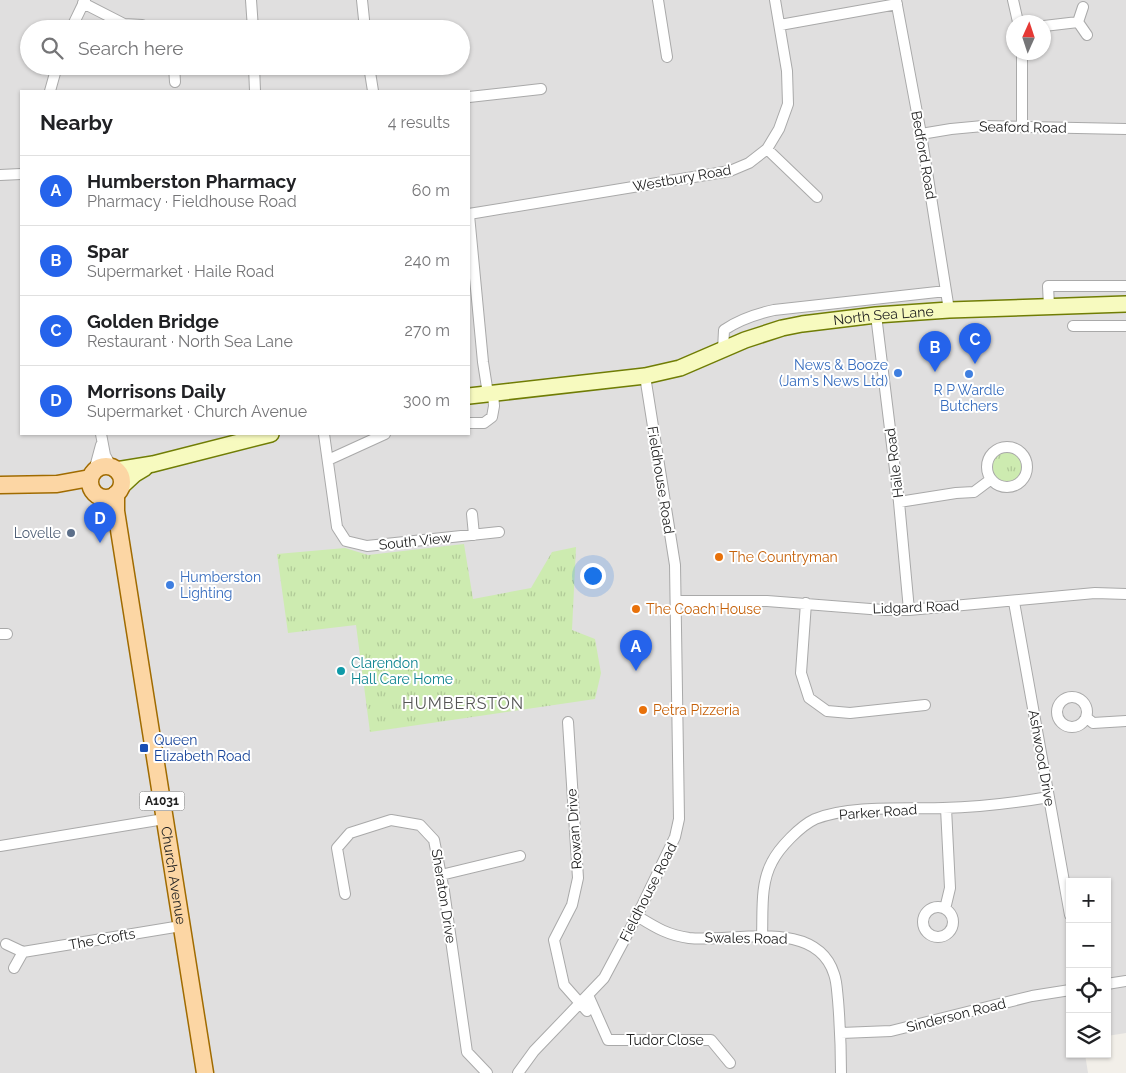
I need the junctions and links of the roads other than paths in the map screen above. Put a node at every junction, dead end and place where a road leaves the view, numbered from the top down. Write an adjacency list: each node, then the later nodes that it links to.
1 (251, 0): 12 (street)
2 (362, 0): 13 (street)
3 (658, 0): 18 (street)
4 (775, 0): 15 (street, Westbury Road)
5 (1013, 0): 9 (street)
6 (84, 2): 10 (street); 11 (street)
7 (897, 2): 15 (street); 32 (street, Bedford Road)
8 (1083, 7): 14 (street)
9 (1016, 15)
10 (75, 20)
11 (117, 20)
12 (252, 20)
13 (364, 20)
14 (1078, 22): 16 (street); 17 (street)
15 (780, 25): 33 (street, Westbury Road)
16 (1051, 25)
17 (1087, 35)
18 (667, 57)
19 (1022, 60): 30 (street)
20 (54, 75): 25 (street)
21 (175, 75): 24 (street)
22 (254, 75): 26 (street)
23 (370, 75): 27 (street)
24 (176, 82)
25 (50, 90)
26 (255, 90)
27 (373, 90)
28 (541, 90): 29 (street)
29 (470, 97)
30 (1022, 127): 31 (street, Seaford Road); 32 (street, Seaford Road)
31 (1126, 129)
32 (921, 134): 40 (street, Bedford Road)
33 (768, 149): 36 (street); 37 (street, Westbury Road)
34 (20, 174): 35 (street)
35 (0, 175)
36 (817, 197)
37 (470, 214)
38 (470, 222): 49 (street)
39 (1126, 286): 42 (street)
40 (946, 291): 43 (street, Bedford Road); 47 (street, North Sea Lane)
41 (1126, 304): 42 (street, North Sea Lane)
42 (1049, 306): 43 (street, North Sea Lane)
43 (949, 310): 44 (street, North Sea Lane)
44 (876, 315): 47 (street, North Sea Lane); 63 (street, Haile Road)
45 (1073, 326): 46 (street)
46 (1126, 326)
47 (723, 350): 48 (street, North Sea Lane)
48 (645, 376): 49 (street, North Sea Lane); 69 (street, Fieldhouse Road)
49 (491, 393): 50 (street, North Sea Lane); 51 (street)
50 (470, 396)
51 (470, 423)
52 (267, 435): 57 (street)
53 (324, 435): 56 (street, South View)
54 (384, 435): 56 (street)
55 (101, 438): 58 (street); 60 (street)
56 (328, 460): 67 (street, South View)
57 (153, 464): 58 (street); 62 (street)
58 (114, 469): 60 (main road); 62 (main road, A1031)
59 (990, 480): 59 (street); 63 (street)
60 (94, 484): 61 (main road); 62 (main road); 65 (main road, Church Avenue / A1031)
61 (0, 485)
62 (119, 491): 65 (main road, Church Avenue / A1031)
63 (899, 502): 72 (street, Haile Road)
64 (472, 514): 67 (street)
65 (120, 529): 79 (main road, Church Avenue / A1031)
66 (499, 532): 67 (street, South View)
67 (474, 535)
68 (1126, 594): 70 (street, Lidgard Road)
69 (676, 602): 71 (street, Lidgard Road); 86 (street, Fieldhouse Road)
70 (1014, 602): 72 (street, Lidgard Road); 77 (street, Ashwood Drive)
71 (806, 603): 72 (street, Lidgard Road); 73 (street)
72 (910, 610)
73 (925, 705)
74 (1086, 717): 75 (street)
75 (1126, 721)
76 (568, 722): 96 (street, Rowan Drive)
77 (1049, 796): 78 (street, Parker Road); 83 (street, Ashwood Drive)
78 (946, 808): 85 (street); 88 (street, Parker Road)
79 (164, 819): 80 (street); 87 (main road, Church Avenue / A1031)
80 (0, 846)
81 (520, 856): 82 (street)
82 (441, 876): 84 (street, Sheraton Drive); 100 (street, Sheraton Drive)
83 (1066, 892)
84 (345, 894)
85 (945, 909)
86 (637, 916): 88 (street, Swales Road); 95 (street, Fieldhouse Road)
87 (182, 926): 90 (street, The Crofts); 99 (main road, Church Avenue / A1031)
88 (762, 936): 97 (street, Swales Road)
89 (6, 944): 90 (street)
90 (23, 952): 91 (street)
91 (14, 968)
92 (1126, 981): 93 (street)
93 (1111, 983)
94 (1066, 991): 97 (street, Sinderson Road)
95 (588, 995): 96 (street, Fieldhouse Road); 98 (street, Tudor Close)
96 (583, 1007): 101 (street, Fieldhouse Road)
97 (840, 1033): 102 (street, Swales Road)
98 (730, 1063)
99 (205, 1073)
100 (487, 1073)
101 (518, 1073)
102 (841, 1073)

